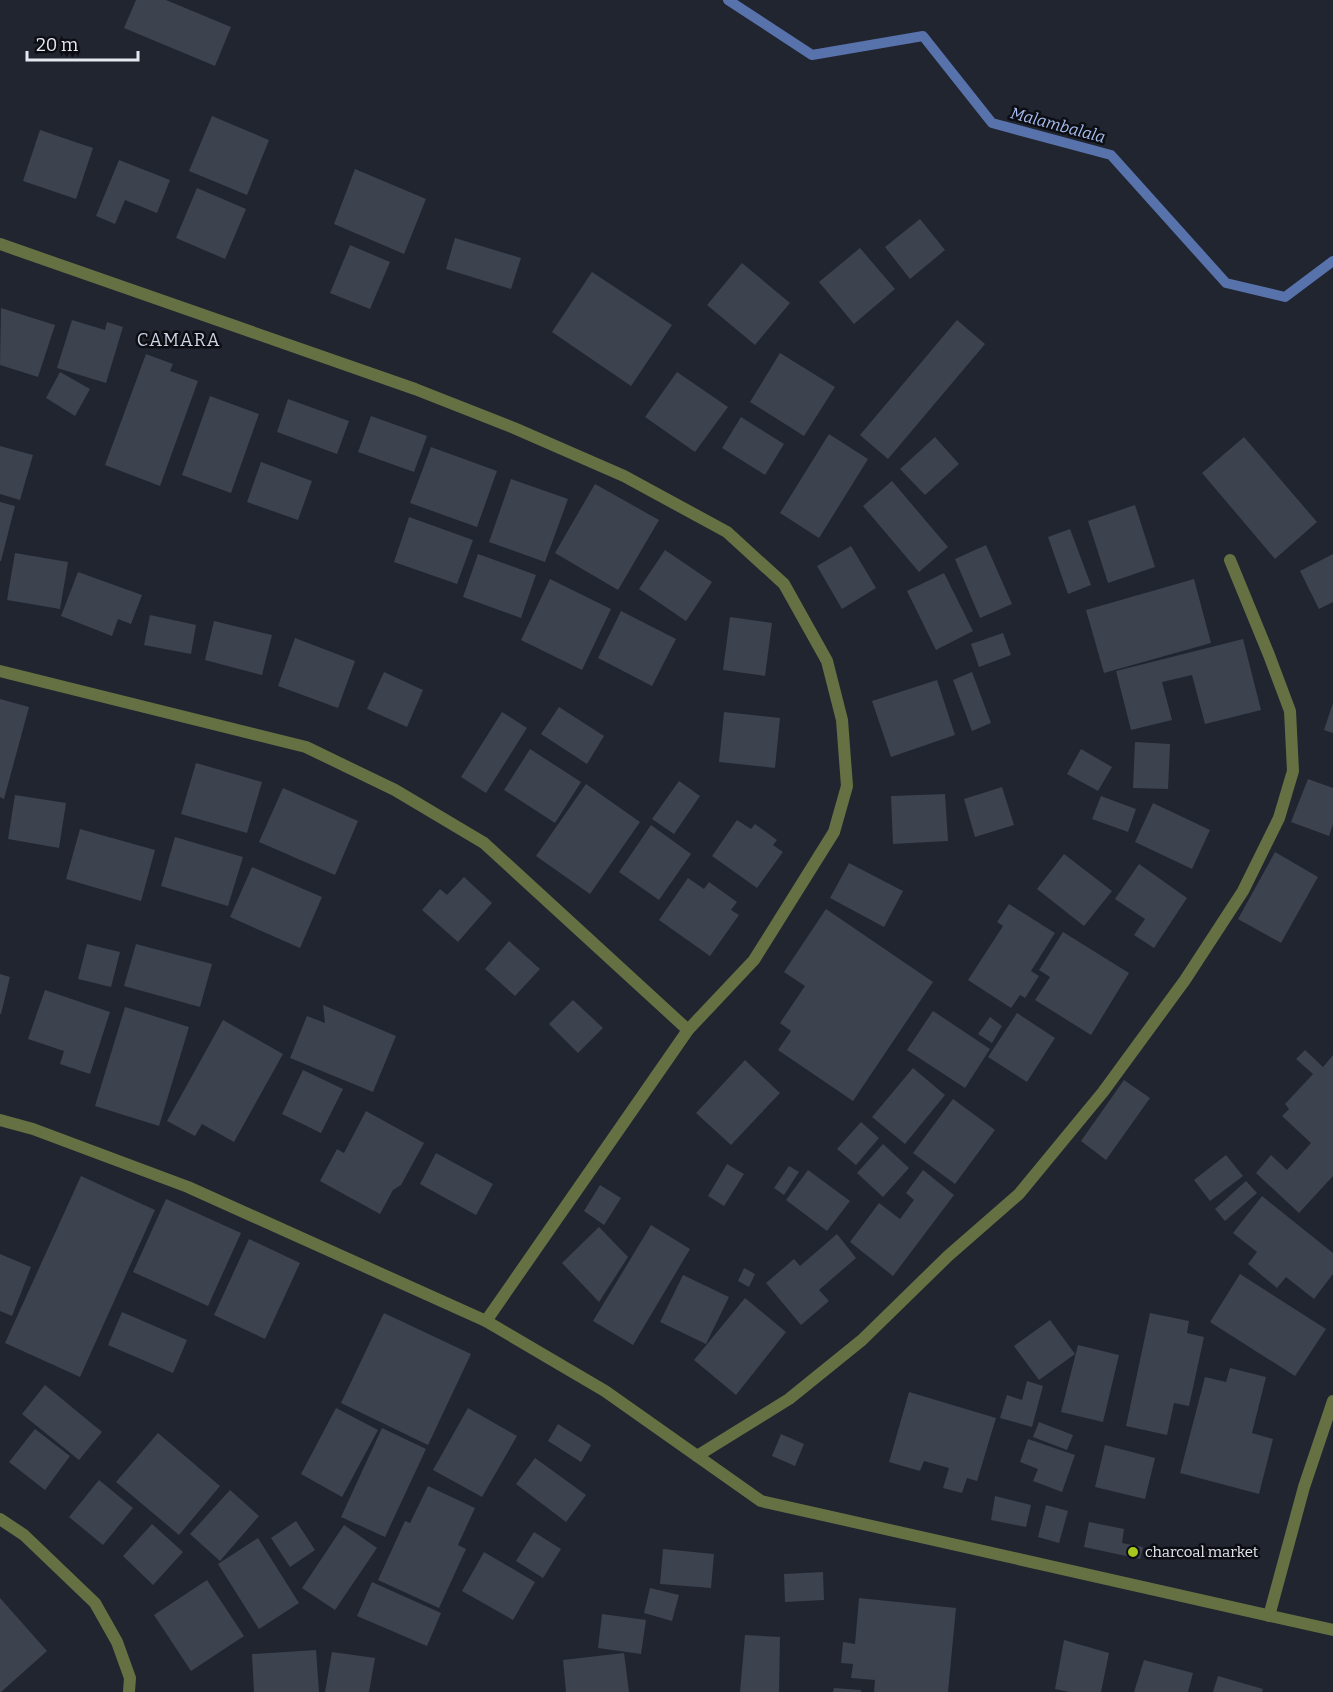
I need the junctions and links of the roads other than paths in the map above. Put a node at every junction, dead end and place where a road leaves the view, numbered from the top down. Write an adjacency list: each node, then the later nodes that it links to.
1 (0, 244): 4 (street)
2 (1230, 560): 8 (street)
3 (0, 670): 4 (street)
4 (688, 1030): 6 (street)
5 (0, 1120): 6 (street)
6 (486, 1321): 8 (street)
7 (1333, 1401): 10 (street)
8 (698, 1456): 10 (street)
9 (0, 1519): 12 (street)
10 (1269, 1616): 11 (street)
11 (1333, 1630)
12 (129, 1692)

